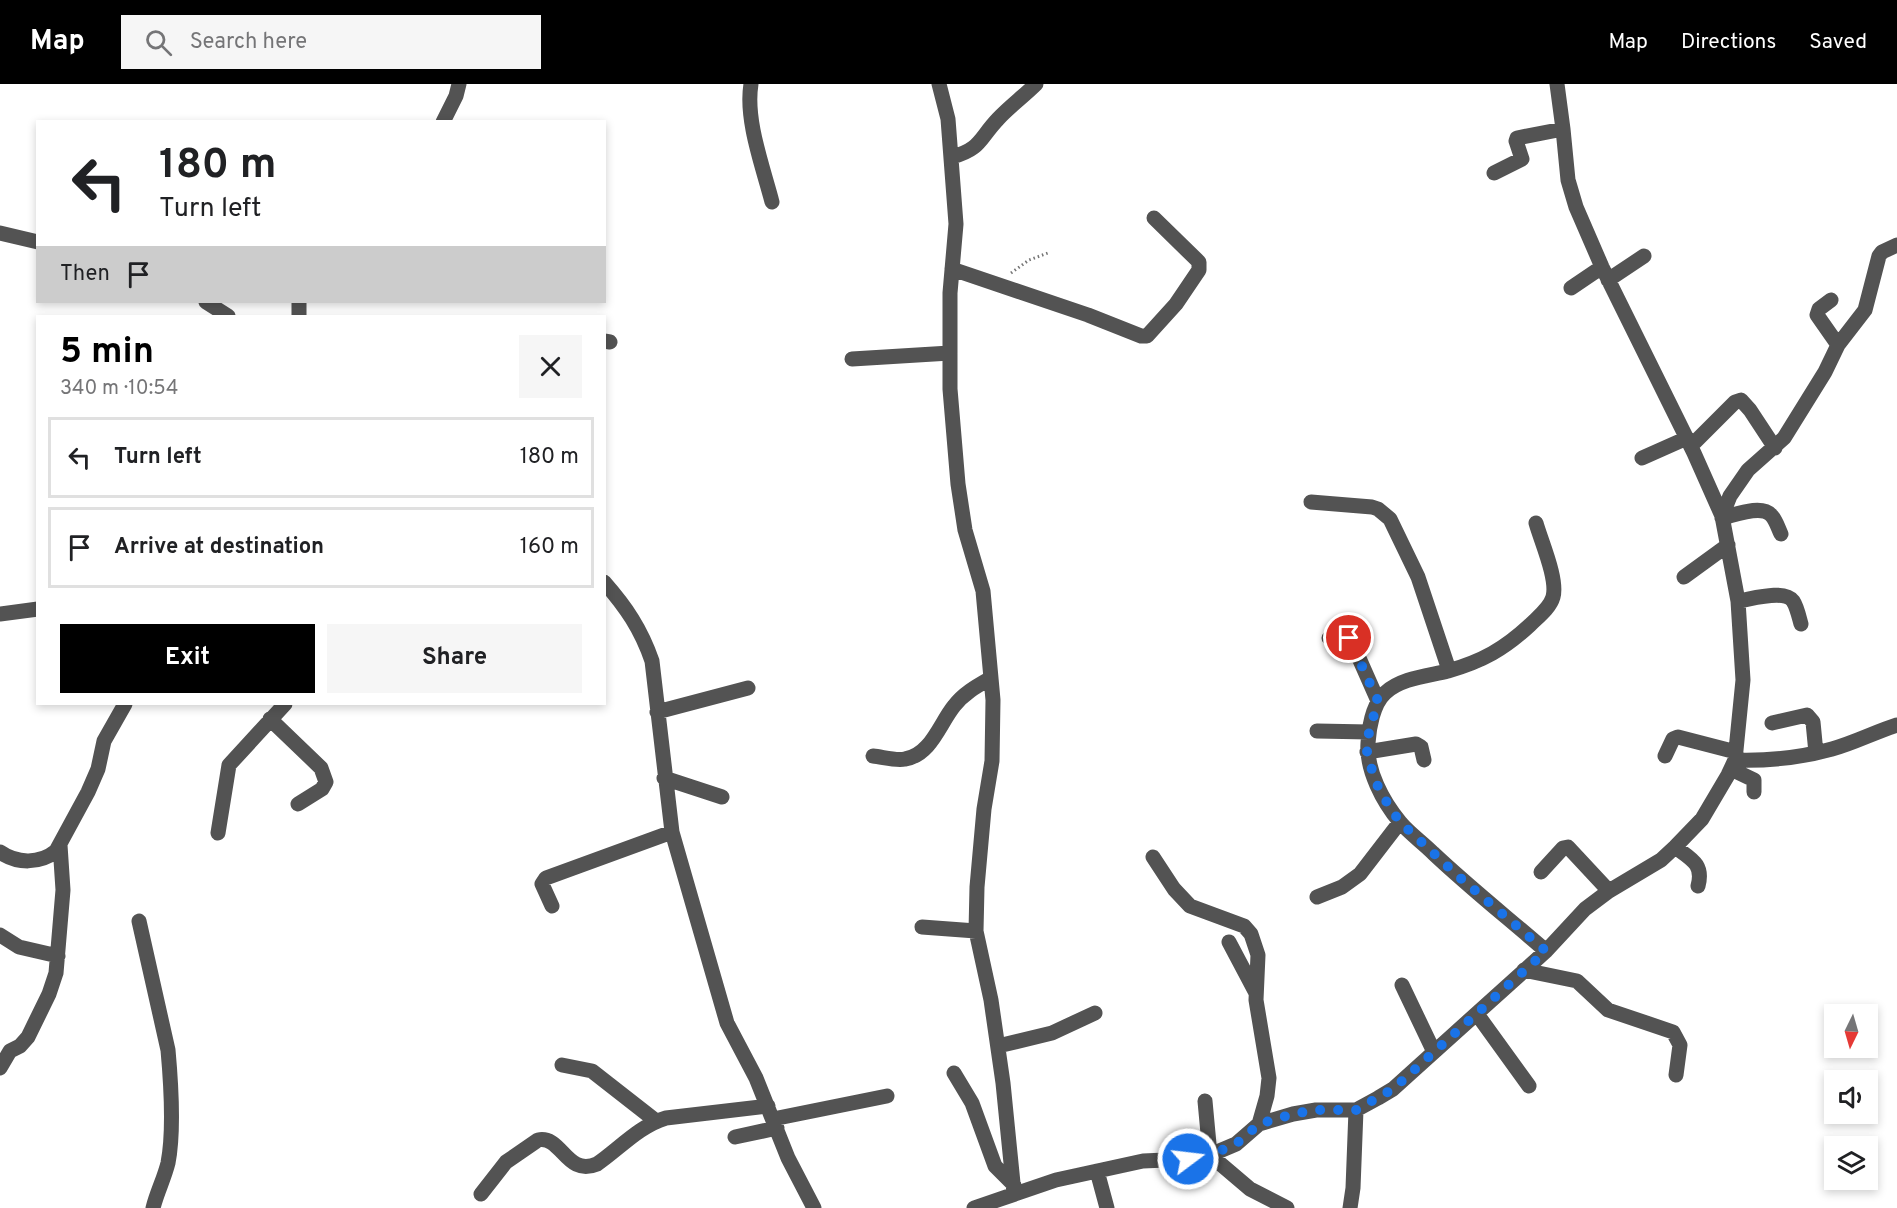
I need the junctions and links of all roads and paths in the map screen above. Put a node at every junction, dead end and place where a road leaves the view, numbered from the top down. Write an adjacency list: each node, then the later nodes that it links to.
1 (459, 84): 6 (street)
2 (751, 84): 10 (street)
3 (939, 84): 8 (street)
4 (1036, 84): 8 (street)
5 (1557, 84): 7 (street)
6 (444, 120)
7 (1563, 129): 9 (street); 18 (street)
8 (951, 157): 17 (street)
9 (1494, 173)
10 (772, 202)
11 (1154, 218): 19 (street)
12 (0, 233): 13 (street)
13 (36, 242)
14 (1897, 245): 24 (street)
15 (1048, 253): 19 (path)
16 (1644, 256): 18 (street)
17 (952, 269): 19 (street); 25 (street)
18 (1605, 274): 20 (street); 27 (street)
19 (997, 285)
20 (1571, 288)
21 (1831, 300): 24 (street)
22 (208, 303): 23 (street)
23 (226, 315)
24 (1838, 345): 28 (street)
25 (950, 353): 26 (street); 43 (street)
26 (852, 359)
27 (1689, 442): 28 (street); 29 (street); 31 (street)
28 (1775, 448): 31 (street)
29 (1642, 458)
30 (1311, 502): 42 (street)
31 (1722, 517): 33 (street); 34 (street)
32 (1536, 523): 42 (street)
33 (1781, 534)
34 (1728, 545): 35 (street); 37 (street)
35 (1684, 577)
36 (606, 584): 48 (street)
37 (1738, 601): 40 (street); 59 (street)
38 (36, 609): 39 (street)
39 (0, 614)
40 (1801, 624)
41 (1329, 638): 45 (street)
42 (1449, 670): 45 (street)
43 (991, 678): 56 (street); 78 (street)
44 (748, 688): 48 (street)
45 (1378, 701): 53 (street)
46 (124, 705): 67 (street)
47 (284, 705): 49 (street)
48 (657, 712): 60 (street)
49 (270, 719): 63 (street); 66 (street)
50 (1772, 723): 55 (street)
51 (1897, 725): 55 (street)
52 (1317, 731): 53 (street)
53 (1369, 732): 54 (street)
54 (1367, 752): 58 (street); 64 (street)
55 (1816, 753): 59 (street)
56 (873, 756)
57 (1665, 756): 59 (street)
58 (1424, 760)
59 (1734, 760): 61 (street); 68 (street)
60 (664, 778): 62 (street); 65 (street)
61 (1754, 792)
62 (722, 797)
63 (298, 804)
64 (1400, 822): 74 (street); 81 (street)
65 (672, 832): 75 (street); 98 (street)
66 (218, 833)
67 (60, 845): 69 (street); 82 (street)
68 (1675, 847): 72 (street); 73 (street)
69 (0, 852)
70 (1153, 856): 85 (street)
71 (1540, 872): 73 (street)
72 (1698, 886)
73 (1609, 891): 81 (street)
74 (1317, 897)
75 (552, 906)
76 (139, 921): 107 (street)
77 (922, 927): 78 (street)
78 (976, 931): 88 (street)
79 (0, 935): 82 (street)
80 (1229, 942): 85 (street)
81 (1546, 951): 83 (street)
82 (58, 956): 91 (street)
83 (1524, 970): 87 (street); 93 (street)
84 (1402, 985): 89 (street)
85 (1256, 993): 100 (street)
86 (1095, 1013): 88 (street)
87 (1477, 1014): 89 (street); 94 (street)
88 (998, 1046): 104 (street)
89 (1434, 1052): 97 (street)
90 (562, 1065): 99 (street)
91 (0, 1068)
92 (954, 1073): 104 (street)
93 (1676, 1076)
94 (1529, 1086)
95 (887, 1096): 98 (street)
96 (1205, 1101): 102 (street)
97 (1356, 1110): 100 (street); 111 (street)
98 (773, 1118): 99 (street); 101 (street); 108 (street)
99 (656, 1121): 105 (street)
100 (1259, 1124): 102 (street)
101 (735, 1137)
102 (1210, 1155): 103 (street); 110 (street)
103 (1096, 1171): 104 (street); 109 (street)
104 (1014, 1189): 106 (street)
105 (482, 1194)
106 (979, 1207)
107 (153, 1208)
108 (814, 1208)
109 (1107, 1208)
110 (1287, 1208)
111 (1350, 1208)

